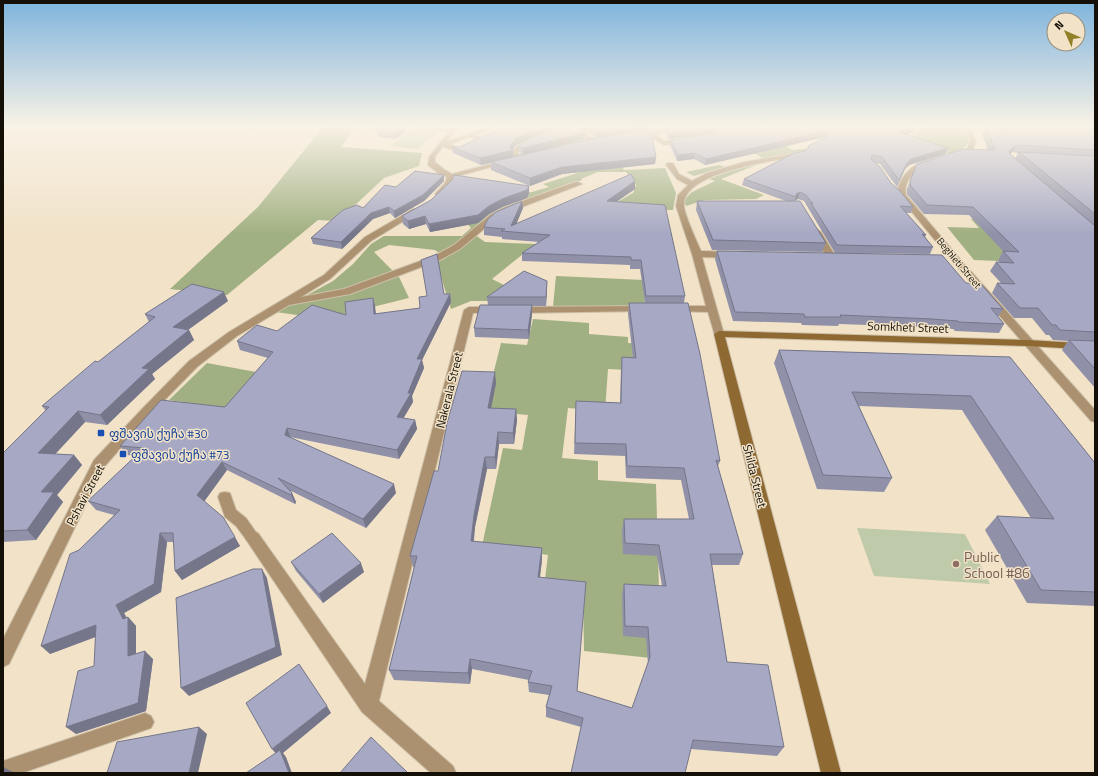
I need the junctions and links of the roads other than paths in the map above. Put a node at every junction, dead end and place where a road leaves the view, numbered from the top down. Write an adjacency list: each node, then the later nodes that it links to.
1 (431, 162): 6 (street)
2 (508, 162): 6 (street)
3 (757, 162): 8 (street, Shilda Street)
4 (929, 162): 10 (street)
5 (670, 166): 8 (street)
6 (451, 176): 11 (street)
7 (578, 184): 19 (street)
8 (693, 184): 14 (street, Shilda Street)
9 (893, 190): 10 (lane)
10 (902, 195): 18 (street, Beghleti Street)
11 (434, 199)
12 (422, 208): 19 (street, Pshavi Street)
13 (811, 223): 16 (street)
14 (697, 254): 15 (street); 20 (street, Shilda Street)
15 (744, 255)
16 (831, 257)
17 (939, 259): 18 (street)
18 (955, 259): 22 (street, Beghleti Street)
19 (283, 304): 27 (street, Pshavi Street)
20 (712, 309): 21 (street, Shilda Street); 28 (street, Nakerala Street)
21 (719, 334): 22 (street, Somkheti Street); 32 (street, Shilda Street)
22 (1028, 343): 23 (street, Somkheti Street); 24 (street, Beghleti Street)
23 (1095, 347)
24 (1095, 418)
25 (225, 497): 26 (lane)
26 (253, 538): 28 (street)
27 (3, 658)
28 (369, 705): 31 (street)
29 (145, 722): 30 (lane)
30 (3, 770)
31 (446, 773)
32 (831, 773)

